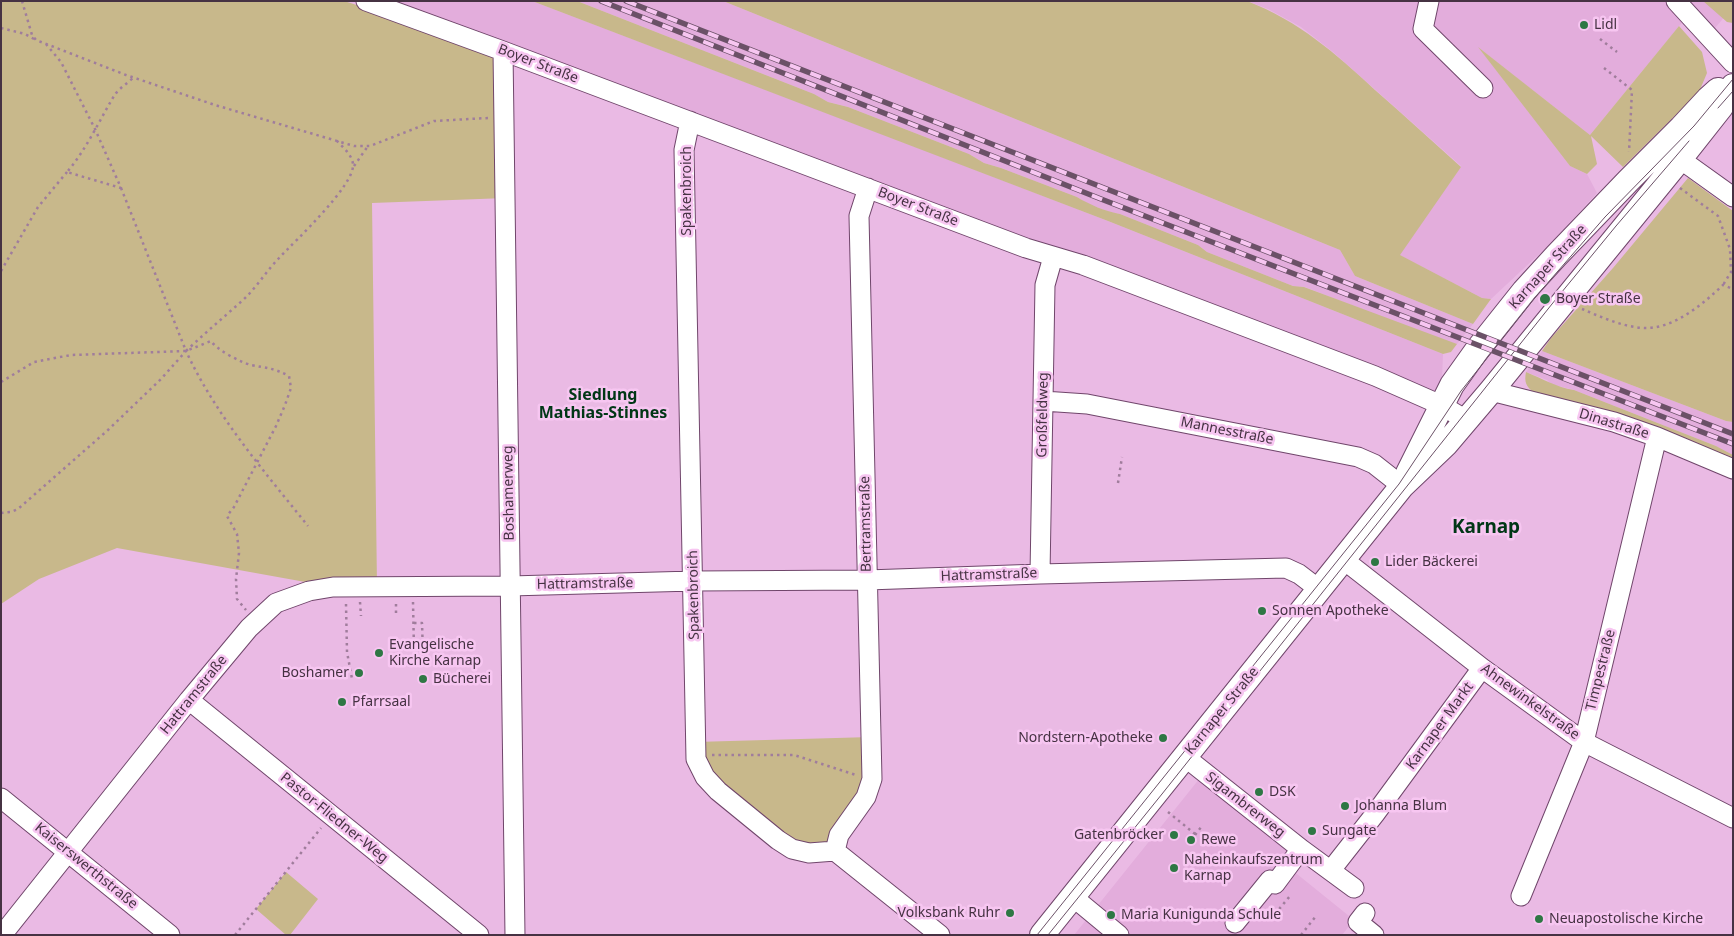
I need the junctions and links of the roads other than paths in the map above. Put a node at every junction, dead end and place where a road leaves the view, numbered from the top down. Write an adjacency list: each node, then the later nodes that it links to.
1 (366, 1): 4 (street, Boyer Straße)
2 (1430, 1): 8 (street)
3 (1676, 1): 5 (street)
4 (504, 51): 9 (street, Boyer Straße); 25 (street, Boshamerweg)
5 (1733, 63)
6 (1733, 79): 16 (main road, Karnaper Straße)
7 (1733, 86): 10 (main road, Karnaper Straße)
8 (1483, 88)
9 (690, 121): 11 (street, Boyer Straße); 24 (street, Spakenbroich)
10 (1680, 159): 12 (street); 14 (main road, Karnaper Straße)
11 (868, 188): 13 (street, Boyer Straße); 23 (street, Bertramstraße)
12 (1733, 197)
13 (1052, 257): 15 (street, Großfeldweg); 16 (street, Boyer Straße)
14 (1491, 392): 17 (main road, Karnaper Straße); 18 (street, Dinastraße)
15 (1043, 401): 20 (street, Mannesstraße); 22 (street, Großfeldweg)
16 (1441, 405): 17 (street, Boyer Straße); 20 (main road, Karnaper Straße)
17 (1466, 420): 20 (main road, Karnaper Straße)
18 (1657, 437): 19 (street, Dinastraße); 29 (street, Timpestraße)
19 (1733, 469)
20 (1402, 486): 21 (main road, Karnaper Straße)
21 (1344, 560): 26 (main road, Karnaper Straße); 27 (street, Ahnewinkelstraße)
22 (1040, 574): 23 (street, Hattramstraße); 26 (street, Hattramstraße)
23 (867, 580): 24 (street, Hattramstraße); 35 (street, Bertramstraße)
24 (694, 581): 25 (street, Hattramstraße); 35 (street, Spakenbroich)
25 (510, 586): 28 (street, Hattramstraße); 45 (street, Boshamerweg)
26 (1320, 590): 30 (main road, Karnaper Straße)
27 (1482, 668): 29 (street, Ahnewinkelstraße); 36 (street, Karnaper Markt)
28 (189, 700): 34 (street, Hattramstraße); 44 (street, Pastor-Fliedner-Weg)
29 (1584, 742): 32 (street, Ahnewinkelstraße); 38 (street, Timpestraße)
30 (1185, 757): 33 (street, Sigambrerweg); 39 (main road, Karnaper Straße)
31 (1, 798): 34 (street, Kaiserswerthstraße)
32 (1733, 818)
33 (1301, 849): 36 (street, Sigambrerweg); 41 (street)
34 (68, 851): 42 (street, Hattramstraße); 43 (street, Kaiserswerthstraße)
35 (835, 851): 46 (street)
36 (1331, 870): 37 (street, Sigambrerweg)
37 (1354, 888)
38 (1520, 890)
39 (1073, 897): 47 (main road, Karnaper Straße); 48 (street)
40 (1365, 913): 49 (street)
41 (1235, 923)
42 (2, 935)
43 (170, 935)
44 (479, 935)
45 (515, 935)
46 (940, 935)
47 (1042, 935)
48 (1119, 935)
49 (1374, 935)

